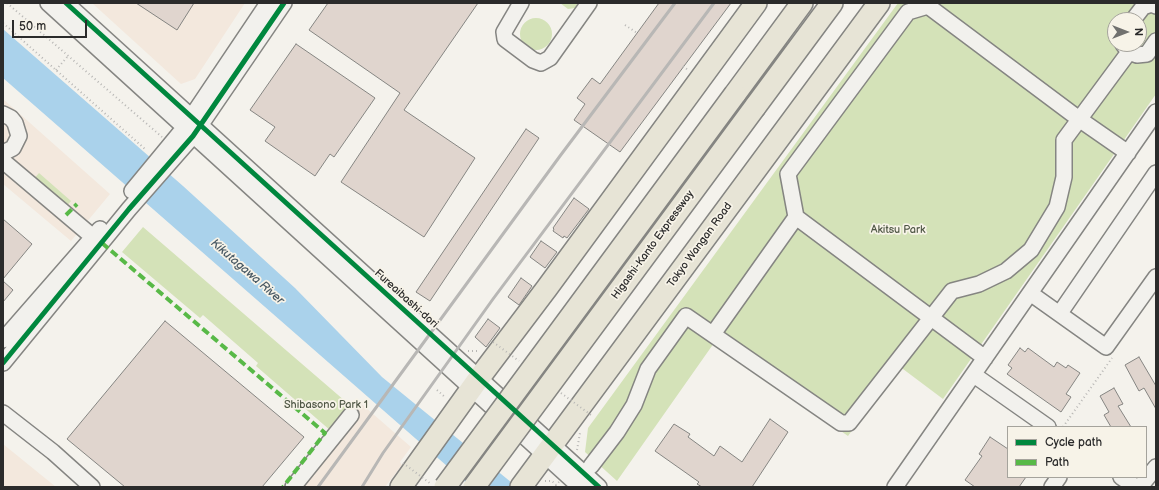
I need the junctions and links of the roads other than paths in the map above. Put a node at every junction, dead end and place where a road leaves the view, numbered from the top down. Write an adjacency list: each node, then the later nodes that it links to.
1 (48, 3): 20 (street)
2 (66, 3): 20 (street)
3 (268, 3): 20 (street)
4 (284, 3): 20 (street)
5 (521, 3): 6 (street)
6 (589, 3)
7 (756, 3): 37 (highway)
8 (802, 3): 50 (highway, Higashi-Kanto Expressway, bridge)
9 (832, 3): 51 (highway, Higashi-Kanto Expressway, bridge)
10 (879, 3): 41 (highway, Tokyo Wangan Road)
11 (928, 5): 19 (street); 26 (street)
12 (1156, 6): 13 (street)
13 (1139, 12)
14 (1156, 41): 16 (street)
15 (1123, 52): 19 (street)
16 (1132, 52)
17 (1156, 112): 22 (street)
18 (3, 114): 21 (street)
19 (1079, 119): 22 (street); 31 (street)
20 (192, 127): 25 (street); 37 (street, Fureaibashi-dori)
21 (3, 153)
22 (1128, 153): 29 (street)
23 (3, 161): 27 (street)
24 (1156, 173): 30 (street)
25 (125, 206): 27 (street); 35 (street)
26 (796, 217): 31 (street); 32 (street)
27 (93, 237): 33 (street)
28 (1156, 277): 30 (street)
29 (1030, 293): 30 (street); 34 (street)
30 (1060, 313)
31 (931, 316): 32 (street); 34 (street)
32 (713, 334): 42 (street)
33 (3, 340)
34 (985, 358): 36 (street)
35 (3, 363)
36 (974, 375): 40 (street); 54 (street)
37 (471, 389): 41 (street, Fureaibashi-dori); 49 (highway)
38 (3, 413): 47 (street)
39 (351, 415): 48 (street)
40 (1047, 426)
41 (548, 450): 46 (highway, Tokyo Wangan Road); 52 (street, Fureaibashi-dori); 53 (street, Fureaibashi-dori)
42 (591, 466)
43 (1156, 468): 57 (street)
44 (1058, 478): 55 (street)
45 (1122, 478): 56 (street)
46 (530, 483)
47 (92, 487)
48 (293, 487)
49 (401, 487)
50 (445, 487)
51 (474, 487)
52 (580, 487)
53 (599, 487)
54 (895, 487)
55 (1052, 487)
56 (1136, 487)
57 (1140, 487)

